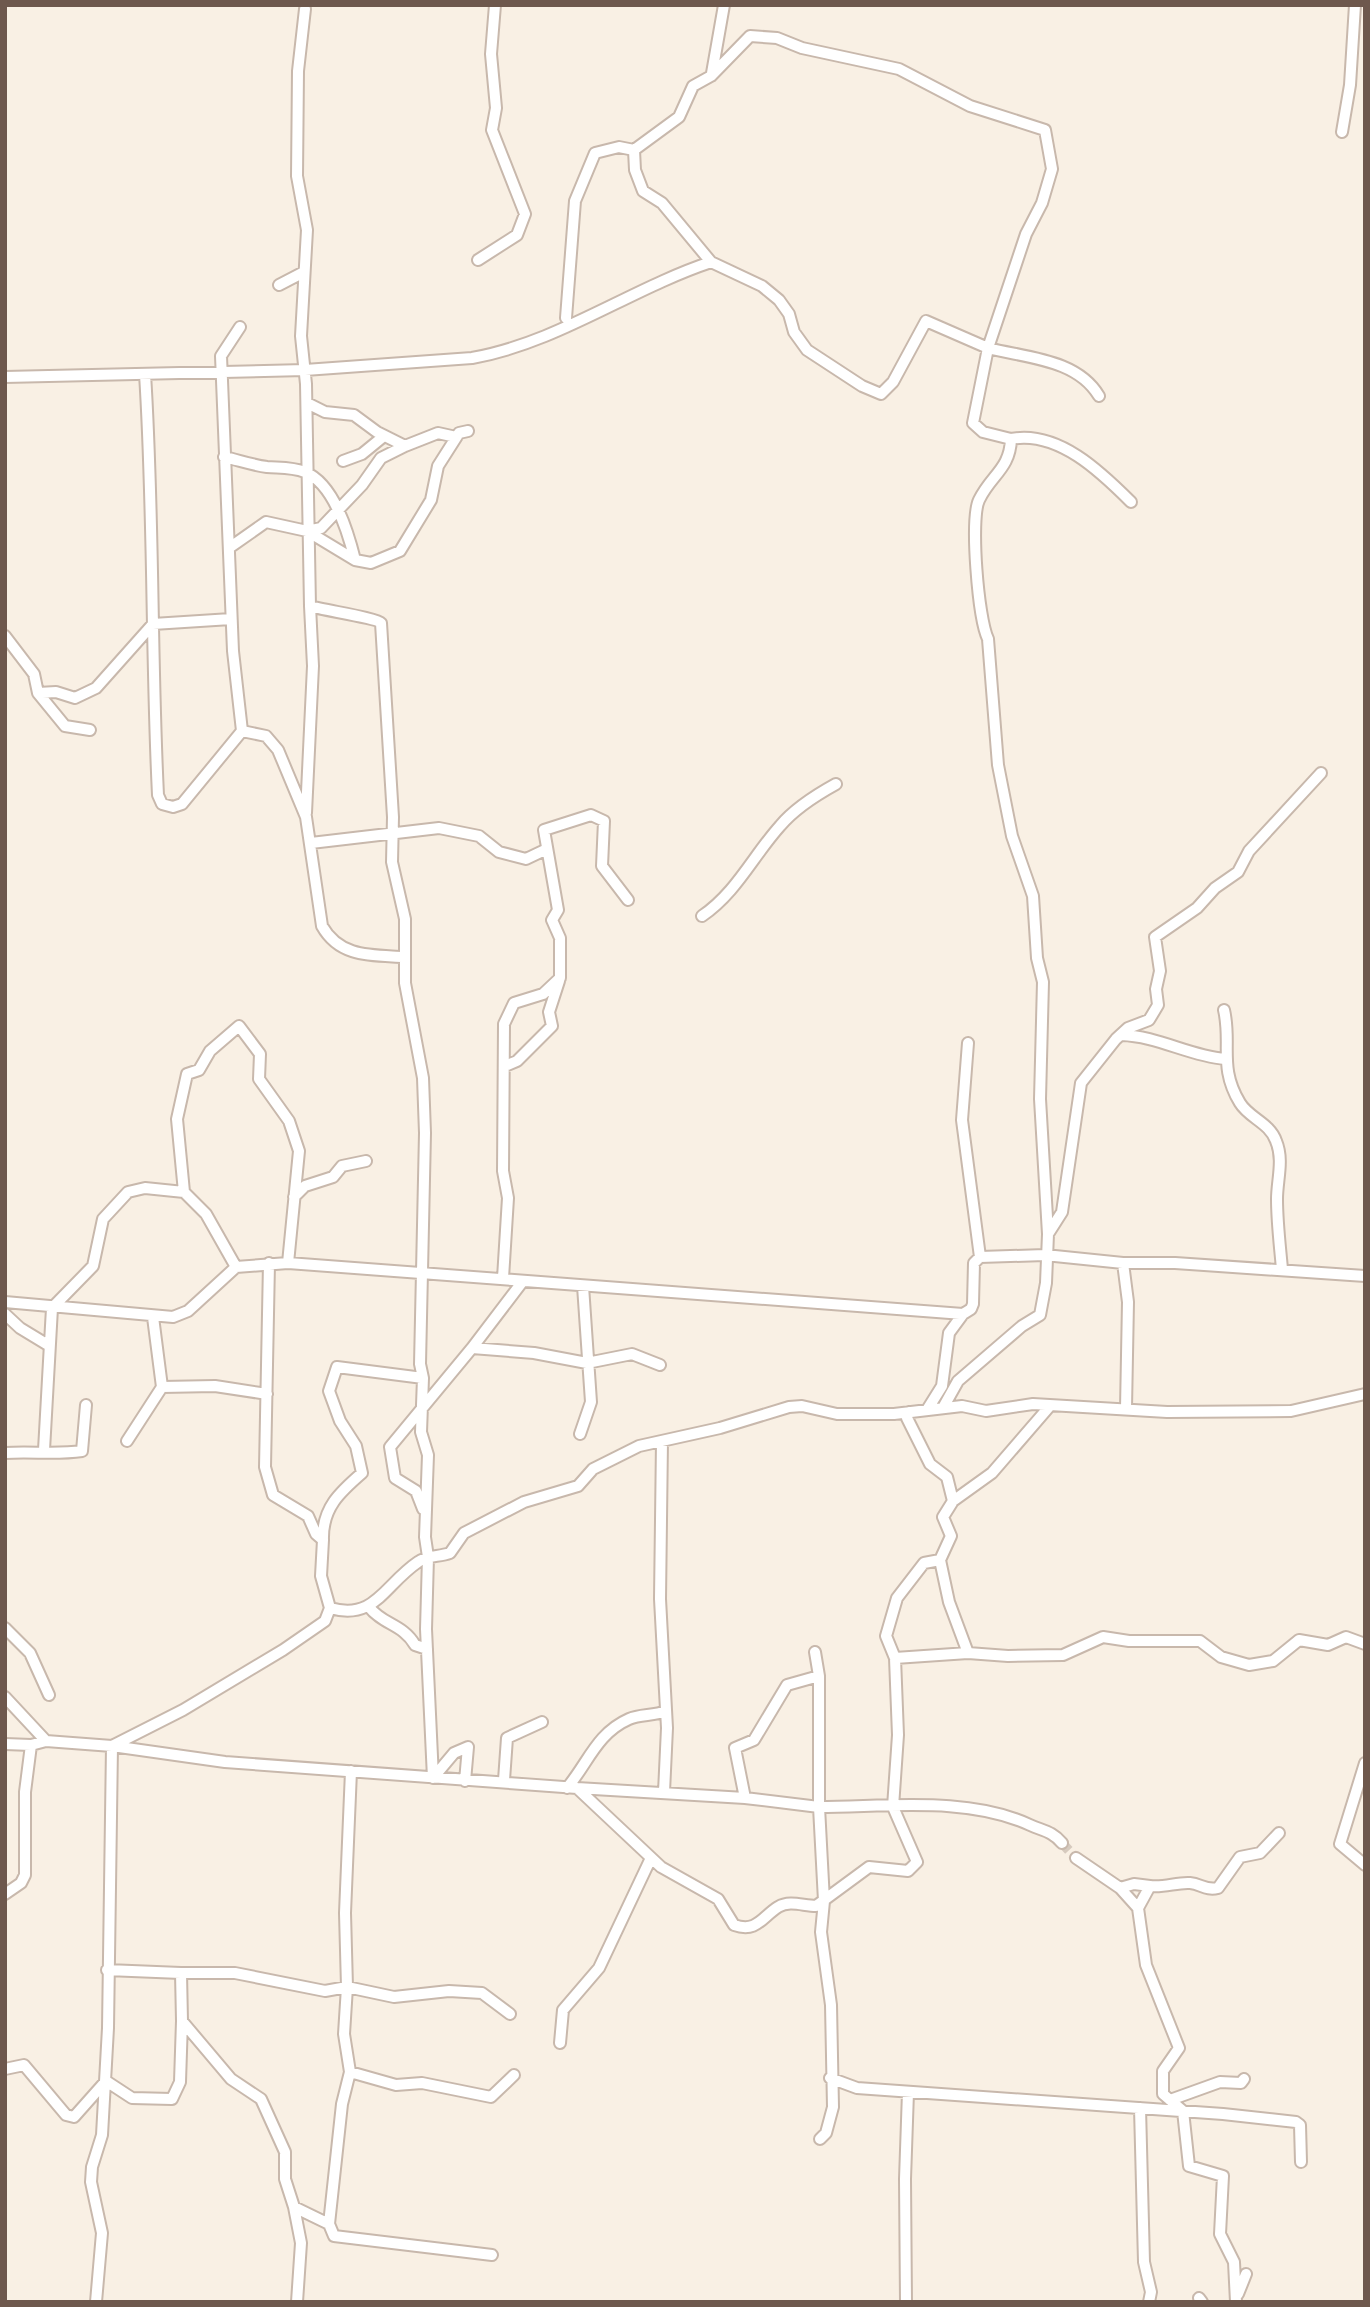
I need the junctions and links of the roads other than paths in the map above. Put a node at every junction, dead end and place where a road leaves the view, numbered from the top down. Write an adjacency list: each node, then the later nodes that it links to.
1 (495, 5): 8 (street)
2 (724, 5): 5 (street)
3 (1356, 5): 6 (street)
4 (305, 9): 10 (street)
5 (711, 76): 7 (street); 14 (street)
6 (1342, 132)
7 (634, 150): 9 (street); 12 (street)
8 (478, 260)
9 (711, 262): 14 (street); 15 (street)
10 (304, 272): 11 (street); 15 (street)
11 (279, 285)
12 (566, 318)
13 (240, 327): 16 (street)
14 (988, 348): 19 (street); 24 (street)
15 (305, 370): 16 (street); 20 (street)
16 (222, 372): 17 (street); 26 (street)
17 (145, 374): 18 (street); 36 (street)
18 (5, 377)
19 (1099, 397)
20 (307, 403): 22 (street); 28 (street)
21 (468, 430): 23 (street)
22 (384, 436): 25 (street); 27 (street)
23 (456, 437): 25 (street); 33 (street)
24 (1011, 439): 29 (street); 61 (street)
25 (405, 446): 30 (street)
26 (224, 457): 28 (street); 32 (street)
27 (344, 461)
28 (308, 473): 30 (street); 31 (street)
29 (1131, 502)
30 (337, 512): 31 (street); 33 (street)
31 (307, 531): 32 (street); 33 (street); 34 (street)
32 (229, 548): 35 (street)
33 (355, 560)
34 (310, 606): 45 (street); 46 (street)
35 (231, 619): 36 (street); 42 (street)
36 (153, 624): 39 (street); 42 (street)
37 (5, 636): 38 (street)
38 (34, 674): 39 (street); 40 (street)
39 (56, 692): 40 (street)
40 (38, 693): 41 (street)
41 (90, 730)
42 (242, 731): 45 (street)
43 (1321, 774): 54 (street)
44 (836, 783): 50 (street)
45 (306, 817): 47 (street)
46 (393, 831): 47 (street); 48 (street); 51 (street)
47 (311, 843): 51 (street)
48 (547, 849): 49 (street); 52 (street)
49 (628, 900)
50 (702, 915)
51 (404, 957): 69 (street)
52 (560, 978): 57 (street); 57 (street)
53 (1224, 1010): 56 (street)
54 (1121, 1035): 56 (street); 61 (street)
55 (968, 1044): 63 (street)
56 (1225, 1059): 68 (street)
57 (505, 1066): 71 (street)
58 (366, 1161): 60 (street)
59 (184, 1192): 60 (street); 67 (street); 75 (street)
60 (294, 1197): 65 (street)
61 (1048, 1234): 62 (street)
62 (1045, 1255): 63 (street); 66 (street); 89 (street)
63 (980, 1257): 77 (street)
64 (269, 1263): 65 (street); 67 (street); 85 (street)
65 (288, 1263): 69 (street)
66 (1123, 1264): 68 (street); 91 (street)
67 (236, 1267): 78 (street)
68 (1282, 1269): 70 (street)
69 (423, 1275): 71 (street); 83 (street)
70 (1365, 1276)
71 (503, 1278): 72 (street)
72 (523, 1281): 73 (street); 80 (street)
73 (583, 1286): 77 (street); 81 (street)
74 (5, 1302): 75 (street)
75 (52, 1308): 78 (street); 79 (street)
76 (5, 1314): 79 (street)
77 (963, 1314): 92 (street)
78 (153, 1317): 84 (street)
79 (48, 1345): 97 (street)
80 (472, 1348): 81 (street); 88 (street)
81 (587, 1363): 82 (street); 94 (street)
82 (660, 1365)
83 (423, 1378): 88 (street); 101 (street)
84 (162, 1387): 85 (street); 95 (street)
85 (267, 1394): 101 (street)
86 (1365, 1394): 91 (street)
87 (86, 1405): 97 (street)
88 (422, 1406): 100 (street); 100 (street)
89 (944, 1406): 90 (street); 92 (street)
90 (1049, 1408): 91 (street); 99 (street)
91 (1126, 1408)
92 (928, 1410): 93 (street)
93 (909, 1412): 96 (street); 99 (street)
94 (580, 1434)
95 (127, 1441)
96 (662, 1441): 102 (street); 115 (street)
97 (44, 1450): 98 (street)
98 (5, 1453)
99 (953, 1501): 103 (street)
100 (425, 1515): 102 (street)
101 (323, 1540): 105 (street)
102 (428, 1557): 104 (street); 108 (street)
103 (940, 1560): 110 (street); 111 (street)
104 (369, 1606): 105 (street); 108 (street)
105 (330, 1608): 120 (street)
106 (5, 1628): 113 (street)
107 (1365, 1644): 110 (street)
108 (427, 1649): 123 (street)
109 (815, 1652): 112 (street)
110 (968, 1653): 111 (street)
111 (895, 1658): 130 (street)
112 (818, 1676): 128 (street); 129 (street)
113 (49, 1695)
114 (5, 1697): 117 (street)
115 (666, 1711): 126 (street); 127 (street)
116 (542, 1721): 124 (street)
117 (46, 1741): 119 (street); 120 (street)
118 (5, 1744): 119 (street)
119 (32, 1745): 138 (street)
120 (112, 1746): 122 (street); 141 (street)
121 (1365, 1763): 135 (street)
122 (351, 1771): 123 (street); 143 (street)
123 (433, 1778): 125 (street); 125 (street)
124 (503, 1780): 125 (street); 126 (street)
125 (465, 1781)
126 (572, 1788): 127 (street); 133 (street)
127 (664, 1792): 128 (street)
128 (744, 1798): 129 (street)
129 (819, 1807): 130 (street); 139 (street)
130 (893, 1807): 132 (street); 139 (street)
131 (1279, 1833): 136 (street)
132 (1062, 1843)
133 (651, 1858): 139 (street); 146 (street)
134 (1076, 1858): 137 (street)
135 (1365, 1866)
136 (1150, 1886): 137 (street); 140 (street)
137 (1120, 1888): 140 (street)
138 (5, 1894)
139 (824, 1900): 150 (street)
140 (1138, 1908): 154 (street)
141 (107, 1970): 142 (street); 152 (street)
142 (181, 1973): 143 (street); 145 (street)
143 (347, 1987): 144 (street); 148 (street)
144 (510, 2014)
145 (182, 2021): 152 (street); 159 (street)
146 (560, 2043)
147 (5, 2069): 152 (street)
148 (350, 2072): 149 (street); 160 (street)
149 (514, 2075)
150 (830, 2078): 153 (street); 157 (street)
151 (1244, 2079): 154 (street)
152 (106, 2081): 164 (street)
153 (908, 2092): 155 (street); 166 (street)
154 (1170, 2100): 156 (street)
155 (1140, 2108): 156 (street); 167 (street)
156 (1182, 2111): 158 (street); 163 (street)
157 (820, 2139)
158 (1301, 2162)
159 (293, 2207): 160 (street); 165 (street)
160 (329, 2224): 161 (street)
161 (492, 2255)
162 (1246, 2274): 163 (street)
163 (1236, 2301)
164 (96, 2302)
165 (297, 2302)
166 (906, 2302)
167 (1149, 2302)

